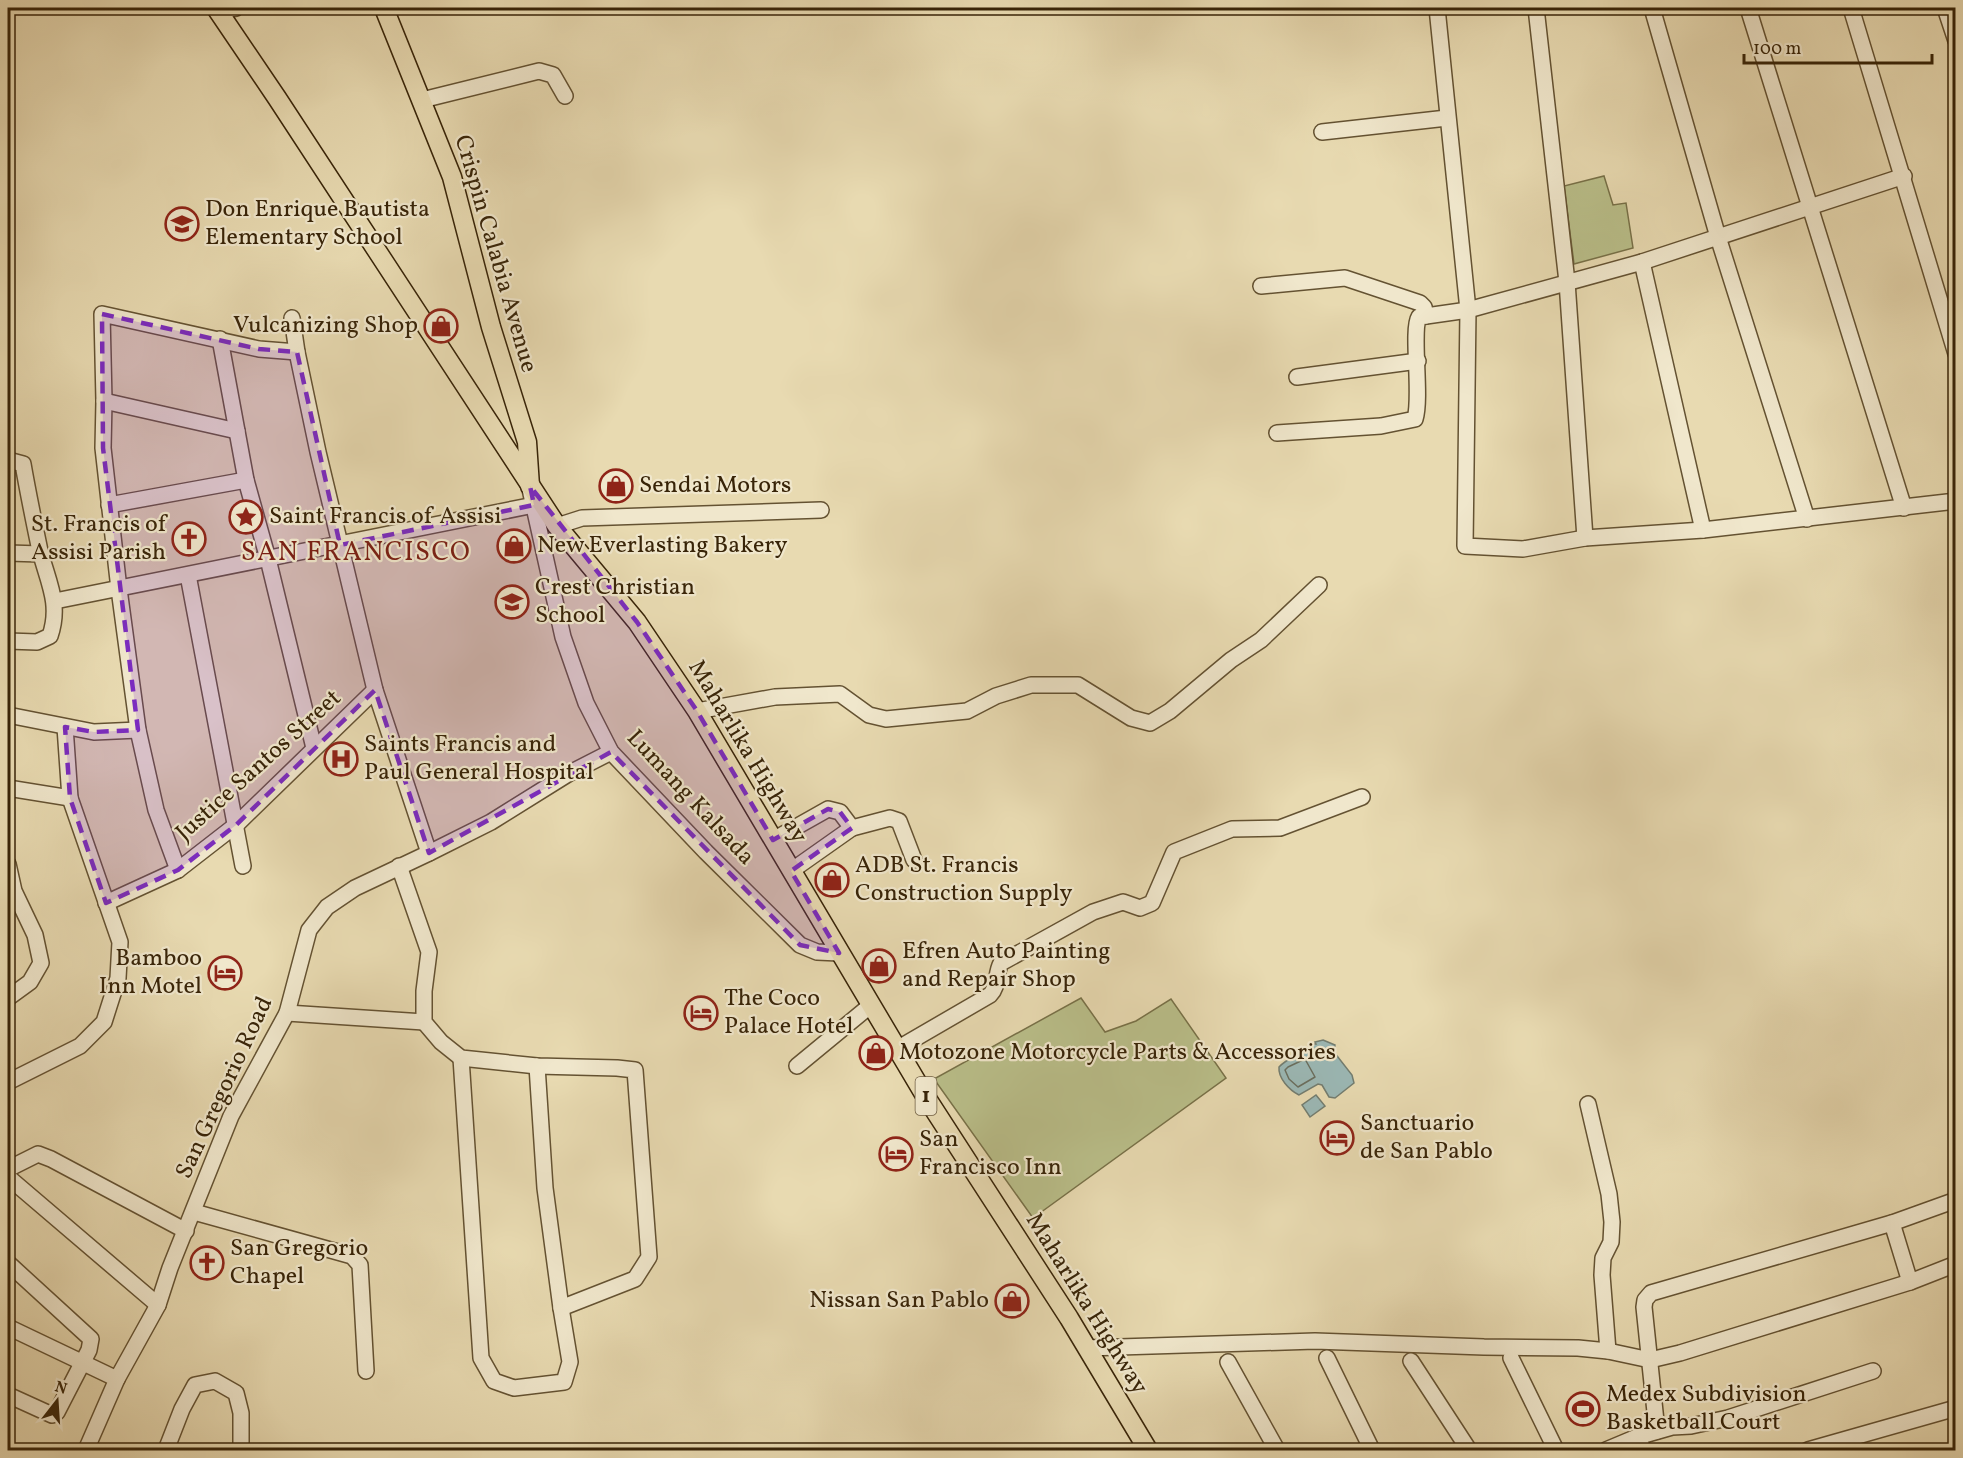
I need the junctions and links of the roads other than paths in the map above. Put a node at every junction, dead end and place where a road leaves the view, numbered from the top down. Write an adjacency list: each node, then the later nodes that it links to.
1 (384, 8): 11 (main road, Crispin Calabia Avenue)
2 (1437, 8): 12 (street)
3 (1536, 8): 18 (street)
4 (1652, 8): 16 (street)
5 (1748, 8): 15 (street)
6 (1851, 8): 14 (street)
7 (1945, 8): 9 (street)
8 (223, 9): 33 (main road, Maharlika Highway / 1)
9 (1956, 41)
10 (565, 96): 11 (street)
11 (422, 100): 33 (main road, Crispin Calabia Avenue)
12 (1447, 118): 13 (street); 20 (street)
13 (1322, 132)
14 (1904, 176): 15 (street); 25 (street)
15 (1811, 206): 16 (street); 37 (street)
16 (1718, 237): 17 (street); 39 (street)
17 (1642, 262): 18 (street); 41 (street)
18 (1567, 282): 20 (street); 42 (street)
19 (1261, 286): 21 (street)
20 (1468, 309): 21 (street); 42 (street)
21 (1426, 316): 26 (street)
22 (292, 318): 24 (street)
23 (220, 339): 24 (street); 28 (street); 29 (street)
24 (297, 352): 43 (street)
25 (1956, 354)
26 (1418, 362): 27 (street); 30 (street)
27 (1297, 376)
28 (105, 402): 29 (street); 35 (street)
29 (237, 431): 32 (street)
30 (1277, 433)
31 (8, 460): 45 (street)
32 (246, 480): 35 (street); 46 (street)
33 (530, 486): 36 (street, Lumang Kalsada); 40 (main road, Maharlika Highway / 1)
34 (1956, 501): 37 (street)
35 (109, 505): 49 (street)
36 (534, 505): 43 (street); 58 (street, Lumang Kalsada)
37 (1904, 508): 39 (street)
38 (821, 510): 40 (street)
39 (1807, 519): 41 (street)
40 (557, 526): 53 (main road, Maharlika Highway / 1)
41 (1703, 530): 42 (street)
42 (1585, 538)
43 (340, 545): 46 (street); 52 (street)
44 (8, 553): 45 (street)
45 (41, 554): 50 (street)
46 (268, 559): 47 (street); 57 (street)
47 (188, 575): 49 (street); 62 (street)
48 (1319, 585): 53 (street)
49 (118, 589): 50 (street); 56 (street)
50 (55, 601): 51 (street)
51 (8, 641)
52 (375, 690): 57 (street, Justice Santos Street); 65 (street)
53 (697, 711): 64 (main road, Maharlika Highway / 1)
54 (8, 716): 55 (street)
55 (65, 726): 56 (street); 61 (street)
56 (138, 730): 70 (street)
57 (314, 748): 62 (street, Justice Santos Street)
58 (611, 752): 65 (street, San Gregorio Road); 73 (street, Lumang Kalsada)
59 (8, 788): 61 (street)
60 (1362, 797): 78 (street)
61 (70, 798): 72 (street)
62 (236, 825): 68 (street); 70 (street, Justice Santos Street)
63 (852, 828): 64 (street); 66 (street); 71 (street)
64 (773, 840): 71 (main road, Maharlika Highway / 1)
65 (429, 853): 69 (street, San Gregorio Road)
66 (914, 860)
67 (8, 864): 74 (street)
68 (243, 866)
69 (399, 866): 76 (street, San Gregorio Road); 77 (street)
70 (178, 870): 72 (street, Justice Santos Street)
71 (790, 871): 73 (main road, Maharlika Highway / 1)
72 (106, 903): 82 (street)
73 (839, 953): 75 (main road, Maharlika Highway / 1)
74 (8, 998)
75 (871, 1005): 78 (main road, Maharlika Highway / 1); 81 (street)
76 (288, 1013): 77 (street); 87 (street, San Gregorio Road)
77 (423, 1022): 79 (street)
78 (897, 1049): 96 (main road, Maharlika Highway / 1)
79 (461, 1058): 80 (street); 94 (street)
80 (537, 1066): 94 (street); 94 (street)
81 (797, 1066)
82 (8, 1082)
83 (1588, 1104): 97 (street)
84 (8, 1169): 89 (street)
85 (8, 1177): 93 (street)
86 (1956, 1200): 88 (street)
87 (194, 1212): 89 (street, San Gregorio Road); 104 (street)
88 (1892, 1223): 92 (street); 100 (street)
89 (186, 1231): 93 (street, San Gregorio Road)
90 (8, 1263): 103 (street)
91 (1956, 1264): 92 (street)
92 (1910, 1282): 100 (street)
93 (158, 1305): 106 (street, San Gregorio Road)
94 (561, 1308)
95 (8, 1327): 103 (street)
96 (1087, 1348): 97 (street); 114 (main road, Maharlika Highway / 1)
97 (1608, 1351): 100 (street)
98 (1327, 1358): 116 (street)
99 (1510, 1358): 118 (street)
100 (1650, 1360): 109 (street)
101 (1411, 1361): 117 (street)
102 (1228, 1362): 115 (street)
103 (82, 1363): 106 (street); 107 (street)
104 (366, 1371)
105 (1873, 1371): 109 (street)
106 (117, 1379): 111 (street, San Gregorio Road)
107 (8, 1395)
108 (1956, 1408): 110 (street)
109 (1643, 1442): 119 (street)
110 (1831, 1447): 120 (street)
111 (86, 1450)
112 (166, 1450): 113 (street)
113 (241, 1450)
114 (1148, 1450)
115 (1277, 1450)
116 (1372, 1450)
117 (1469, 1450)
118 (1556, 1450)
119 (1606, 1450)
120 (1809, 1450)

